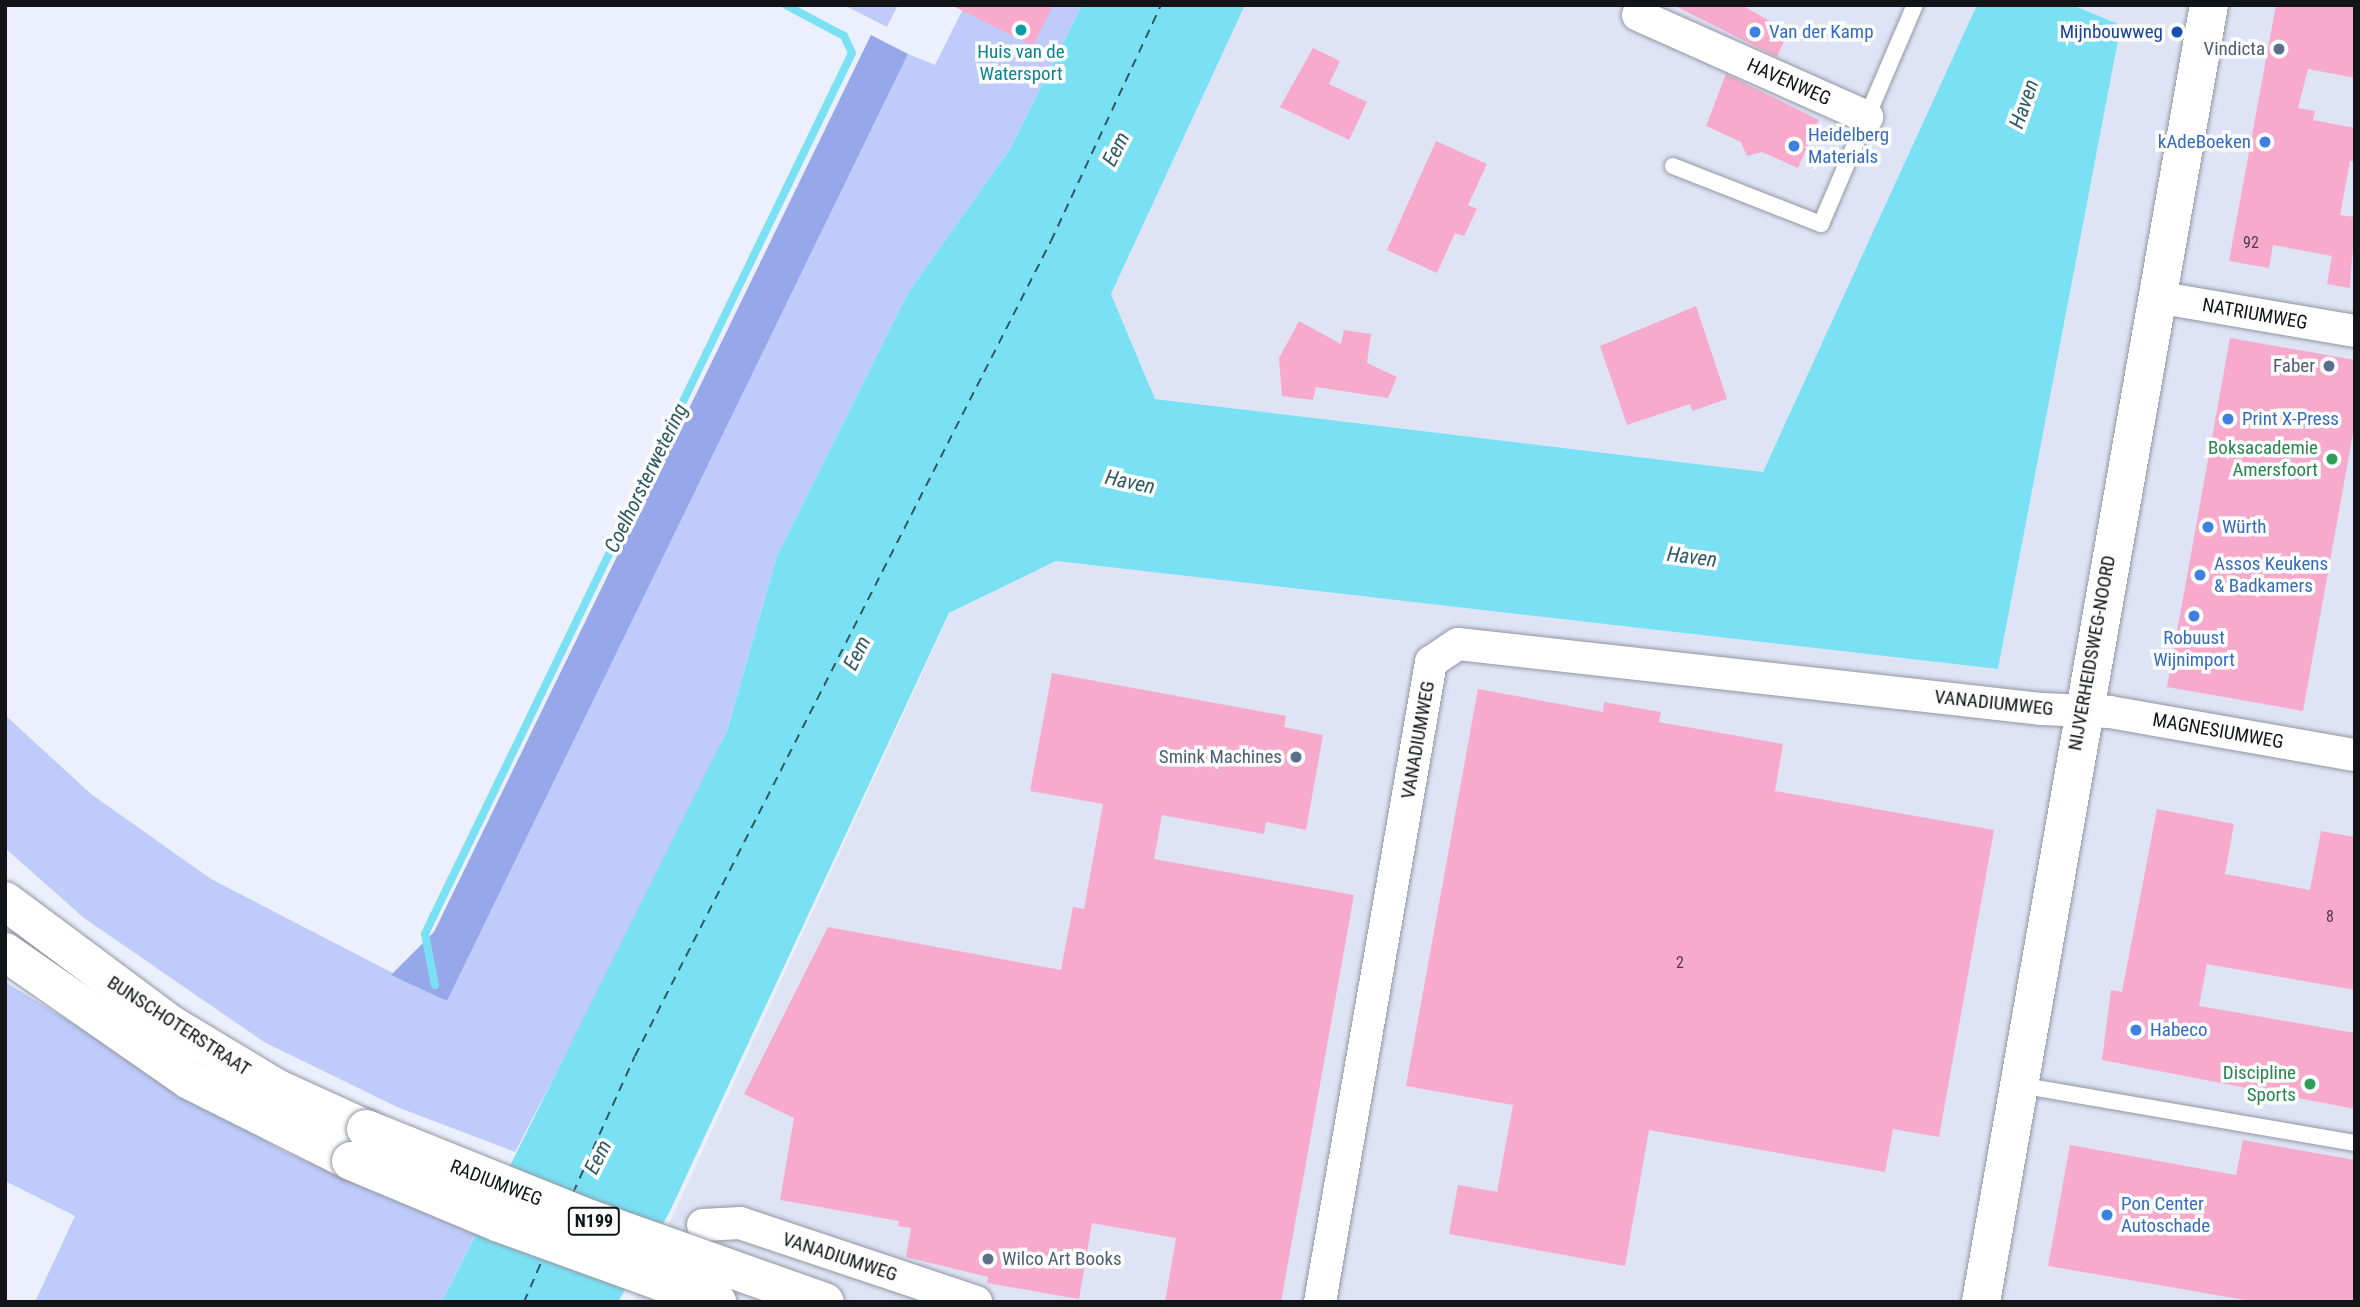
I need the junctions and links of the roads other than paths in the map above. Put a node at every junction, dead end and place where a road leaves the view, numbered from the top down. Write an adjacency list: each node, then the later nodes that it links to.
1 (1915, 5): 4 (lane)
2 (2209, 5): 6 (main road, NIJVERHEIDSWEG-NOORD)
3 (1638, 15): 4 (street, HAVENWEG)
4 (1867, 117): 5 (lane)
5 (1673, 166)
6 (2156, 297): 7 (street, NATRIUMWEG); 8 (main road, NIJVERHEIDSWEG-NOORD)
7 (2355, 331)
8 (2081, 711): 9 (street, MAGNESIUMWEG); 12 (main road, NIJVERHEIDSWEG-NOORD); 19 (street, VANADIUMWEG)
9 (2355, 755)
10 (5, 901): 14 (main road, BUNSCHOTERSTRAAT / N199)
11 (5, 952): 14 (main road, BUNSCHOTERSTRAAT / N199)
12 (2017, 1084): 13 (lane); 20 (main road, NIJVERHEIDSWEG-NOORD)
13 (2355, 1143)
14 (359, 1145): 16 (main road, RADIUMWEG / N199, bridge); 17 (main road, RADIUMWEG / N199, bridge)
15 (703, 1225): 18 (street, VANADIUMWEG)
16 (717, 1302)
17 (825, 1302)
18 (976, 1302)
19 (1320, 1302)
20 (1981, 1302)

